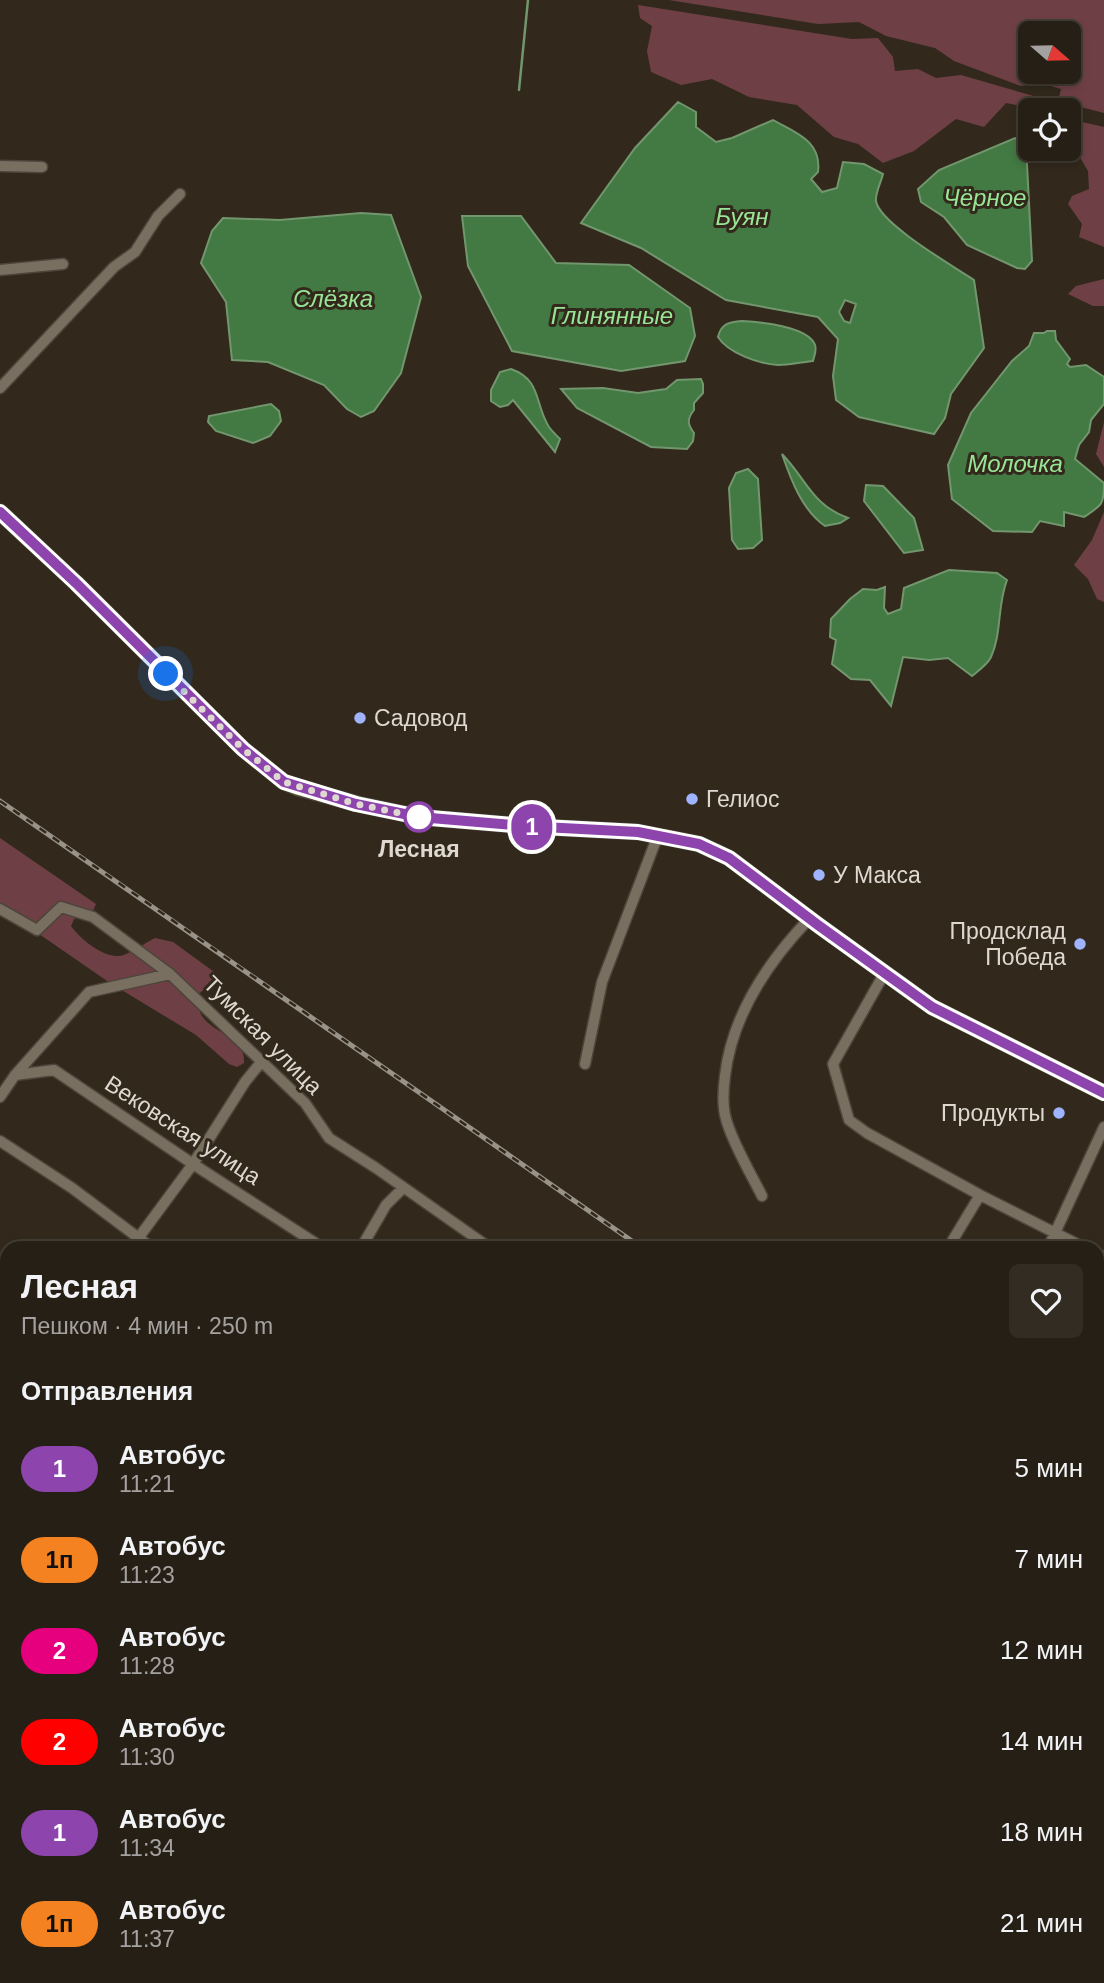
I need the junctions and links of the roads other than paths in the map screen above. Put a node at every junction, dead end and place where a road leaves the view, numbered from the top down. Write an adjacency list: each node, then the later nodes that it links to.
1 (0, 166): 2 (street)
2 (42, 167)
3 (180, 194): 6 (street)
4 (64, 264): 5 (street)
5 (0, 270)
6 (0, 388)
7 (0, 512): 8 (main road)
8 (657, 835): 10 (main road); 14 (street)
9 (0, 909): 11 (street, Тумская улица)
10 (809, 919): 12 (main road); 23 (street)
11 (170, 974): 13 (street, Тумская улица); 15 (street)
12 (884, 974): 16 (main road); 22 (street)
13 (262, 1061): 20 (street); 21 (street, Тумская улица)
14 (585, 1064)
15 (15, 1075): 17 (street); 20 (street, Вековская улица)
16 (1104, 1093)
17 (0, 1097)
18 (1104, 1127): 24 (street)
19 (0, 1141): 25 (street)
20 (193, 1164): 25 (street); 28 (street, Вековская улица)
21 (402, 1188): 29 (street); 30 (street, Тумская улица)
22 (980, 1195): 24 (street); 31 (street)
23 (762, 1196)
24 (1054, 1234): 32 (street); 33 (street)
25 (139, 1238): 26 (street); 27 (street)
26 (137, 1241)
27 (143, 1241)
28 (312, 1241)
29 (365, 1241)
30 (480, 1241)
31 (952, 1241)
32 (1051, 1241)
33 (1070, 1241)

